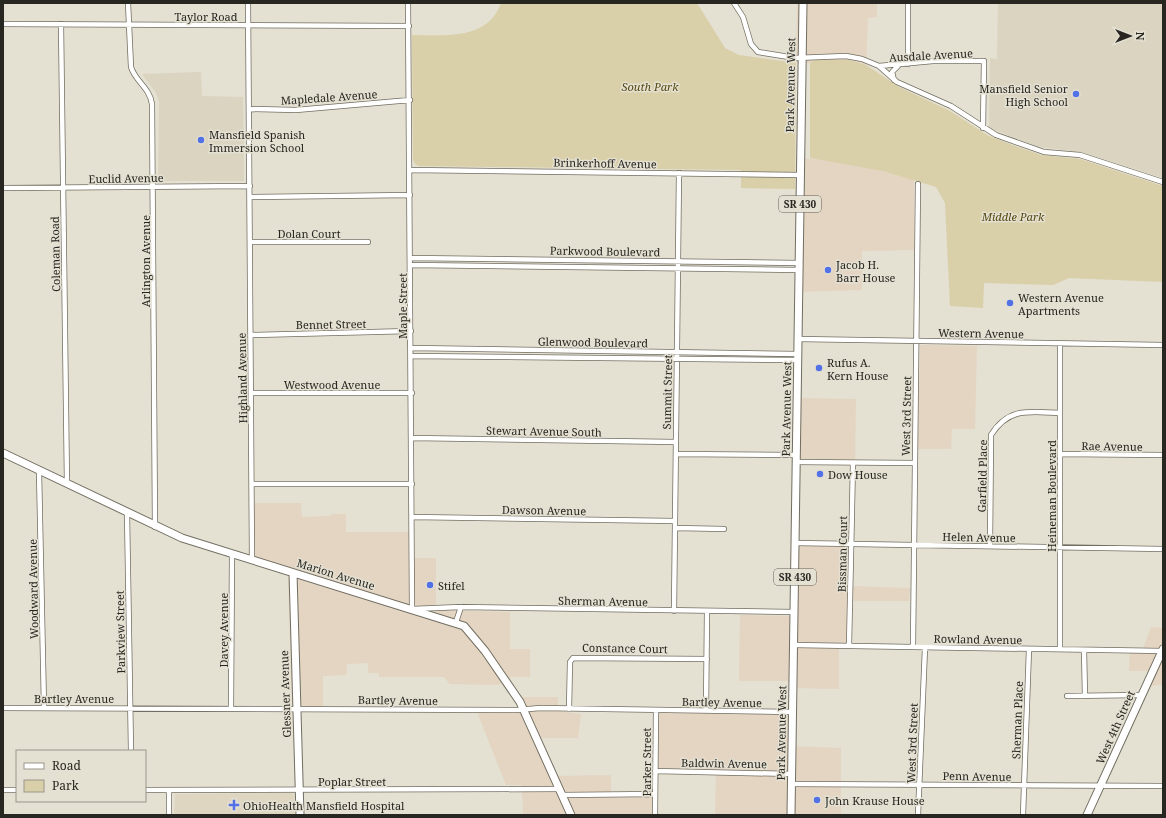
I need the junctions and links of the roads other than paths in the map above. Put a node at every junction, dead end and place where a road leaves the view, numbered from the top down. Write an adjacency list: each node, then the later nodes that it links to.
1 (128, 3): 9 (street, Arlington Avenue)
2 (248, 3): 10 (street)
3 (408, 3): 11 (street, Maple Street)
4 (734, 3): 12 (street)
5 (803, 3): 12 (main road, Park Avenue West / SR 430)
6 (908, 3): 13 (street)
7 (3, 24): 8 (street, Taylor Road)
8 (61, 24): 9 (street, Taylor Road); 27 (street, Coleman Road)
9 (129, 24): 10 (street, Taylor Road); 24 (street, Arlington Avenue)
10 (249, 25): 11 (street, Taylor Road); 17 (street)
11 (409, 26): 16 (street, Maple Street)
12 (802, 56): 14 (street); 21 (main road, Park Avenue West / SR 430)
13 (905, 64): 14 (street, Ausdale Avenue); 15 (street); 18 (street, Ausdale Avenue)
14 (879, 66): 15 (street)
15 (894, 80): 18 (street)
16 (410, 100): 17 (street, Mapledale Avenue); 19 (street, Maple Street)
17 (249, 109): 25 (street)
18 (983, 128): 22 (street)
19 (410, 170): 20 (street, Brinkerhoff Avenue); 28 (street, Maple Street)
20 (679, 173): 21 (street, Brinkerhoff Avenue); 33 (street, Summit Street)
21 (800, 175): 35 (main road, Park Avenue West / SR 430)
22 (1163, 182)
23 (918, 184): 40 (street, West 3rd Street)
24 (153, 186): 25 (street, Euclid Avenue); 27 (street, Euclid Avenue); 67 (street, Arlington Avenue)
25 (250, 186): 29 (street, Highland Avenue)
26 (3, 188): 27 (street, Euclid Avenue)
27 (63, 188): 61 (street, Coleman Road)
28 (410, 195): 29 (street); 32 (street, Maple Street)
29 (250, 197): 30 (street, Highland Avenue)
30 (250, 242): 31 (street, Dolan Court); 38 (street, Highland Avenue)
31 (368, 242)
32 (411, 258): 33 (street, Parkwood Boulevard); 34 (street, Maple Street)
33 (678, 261): 35 (street, Parkwood Boulevard); 36 (street, Summit Street)
34 (411, 265): 36 (street); 37 (street, Maple Street)
35 (799, 266): 36 (street); 39 (main road, Park Avenue West / SR 430)
36 (678, 268): 44 (street, Summit Street)
37 (411, 331): 38 (street, Bennet Street); 43 (street, Maple Street)
38 (251, 334): 48 (street, Highland Avenue)
39 (798, 339): 40 (street, Western Avenue); 46 (main road, Park Avenue West / SR 430)
40 (916, 341): 41 (street, Western Avenue); 59 (street, West 3rd Street)
41 (1060, 344): 42 (street, Western Avenue); 50 (street, Heineman Boulevard)
42 (1163, 346)
43 (412, 348): 44 (street, Glenwood Boulevard); 45 (street, Maple Street)
44 (677, 352): 46 (street, Glenwood Boulevard); 47 (street, Summit Street)
45 (412, 356): 47 (street, Glenwood Boulevard); 49 (street, Maple Street)
46 (798, 357): 47 (street, Glenwood Boulevard); 57 (main road, Park Avenue West / SR 430)
47 (677, 360): 52 (street, Summit Street)
48 (251, 393): 49 (street, Westwood Avenue); 62 (street, Highland Avenue)
49 (412, 393): 51 (street, Maple Street)
50 (1060, 413): 55 (street, Heineman Boulevard); 73 (street, Garfield Place)
51 (412, 438): 52 (street, Stewart Avenue South); 63 (street, Maple Street)
52 (676, 442): 54 (street, Summit Street)
53 (3, 453): 60 (main road, Marion Avenue)
54 (676, 454): 57 (street); 66 (street, Summit Street)
55 (1060, 454): 56 (street, Rae Avenue); 74 (street, Heineman Boulevard)
56 (1163, 455)
57 (796, 459): 58 (street); 70 (main road, Park Avenue West / SR 430)
58 (853, 463): 59 (street); 71 (street, Bissman Court)
59 (915, 463): 72 (street, West 3rd Street)
60 (39, 471): 61 (main road, Marion Avenue); 97 (street, Woodward Avenue)
61 (67, 484): 64 (main road, Marion Avenue)
62 (252, 484): 63 (street); 77 (street, Highland Avenue)
63 (412, 484): 65 (street, Maple Street)
64 (127, 513): 67 (main road, Marion Avenue); 98 (street, Parkview Street)
65 (412, 517): 66 (street, Dawson Avenue); 80 (street, Maple Street)
66 (675, 520): 68 (street, Summit Street)
67 (155, 527): 76 (main road, Marion Avenue)
68 (675, 528): 69 (street); 81 (street, Summit Street)
69 (724, 529)
70 (795, 543): 71 (street, Helen Avenue); 83 (main road, Park Avenue West / SR 430)
71 (851, 544): 72 (street, Helen Avenue); 86 (street, Bissman Court)
72 (914, 545): 73 (street, Helen Avenue); 87 (street, West 3rd Street)
73 (990, 546): 74 (street, Helen Avenue)
74 (1060, 547): 75 (street, Helen Avenue); 90 (street, Heineman Boulevard)
75 (1163, 549)
76 (232, 554): 77 (main road, Marion Avenue); 99 (street, Davey Avenue)
77 (252, 560): 78 (main road, Marion Avenue)
78 (293, 572): 80 (main road, Marion Avenue); 101 (main road, Glessner Avenue)
79 (461, 607): 80 (street, Sherman Avenue); 81 (street, Sherman Avenue); 84 (street)
80 (412, 609): 84 (main road, Marion Avenue)
81 (674, 611): 82 (street, Sherman Avenue)
82 (707, 611): 83 (street, Sherman Avenue); 93 (street)
83 (794, 612): 85 (main road, Park Avenue West / SR 430)
84 (456, 622): 103 (main road, Marion Avenue)
85 (794, 645): 86 (street, Rowland Avenue); 106 (main road, Park Avenue West / SR 430)
86 (849, 646): 87 (street, Rowland Avenue)
87 (913, 647): 88 (street, Rowland Avenue)
88 (925, 648): 89 (street, Rowland Avenue); 111 (street, West 3rd Street)
89 (1029, 649): 90 (street, Rowland Avenue); 112 (street, Sherman Place)
90 (1060, 649): 91 (street, Rowland Avenue)
91 (1084, 650): 92 (street, Rowland Avenue); 95 (street)
92 (1163, 650): 96 (main road, West 4th Street)
93 (706, 659): 102 (street, Constance Court); 105 (street)
94 (1067, 696): 95 (street)
95 (1085, 696): 96 (street)
96 (1141, 696): 113 (main road, West 4th Street)
97 (44, 707): 98 (street, Bartley Avenue); 100 (street, Bartley Avenue)
98 (130, 707): 99 (street, Bartley Avenue); 107 (street, Parkview Street)
99 (231, 707): 101 (street, Bartley Avenue)
100 (3, 708)
101 (297, 708): 103 (street, Bartley Avenue); 119 (main road, Glessner Avenue)
102 (569, 709): 103 (street, Bartley Avenue); 104 (street, Bartley Avenue)
103 (524, 710): 120 (main road, Marion Avenue)
104 (656, 710): 105 (street, Bartley Avenue); 108 (street, Parker Street)
105 (706, 711): 106 (street, Bartley Avenue)
106 (792, 712): 109 (main road, Park Avenue West / SR 430)
107 (131, 750)
108 (655, 770): 109 (street, Baldwin Avenue); 121 (street, Parker Street)
109 (792, 774): 110 (main road, Park Avenue West / SR 430)
110 (792, 784): 111 (street, Penn Avenue); 126 (main road, Park Avenue West / SR 430)
111 (919, 784): 112 (street, Penn Avenue); 127 (street, West 3rd Street)
112 (1024, 785): 113 (street, Penn Avenue); 128 (street, Sherman Place)
113 (1100, 786): 114 (street, Penn Avenue); 129 (main road, West 4th Street)
114 (1163, 786)
115 (3, 790): 116 (street)
116 (16, 790)
117 (146, 790): 118 (street, Poplar Street)
118 (169, 790): 119 (street, Poplar Street); 122 (street)
119 (299, 790): 120 (street, Poplar Street); 123 (main road, Glessner Avenue)
120 (561, 792): 121 (street, Poplar Street); 124 (main road, Marion Avenue)
121 (655, 794): 125 (street, Parker Street)
122 (169, 815)
123 (300, 815)
124 (571, 815)
125 (655, 815)
126 (791, 815)
127 (918, 815)
128 (1023, 815)
129 (1087, 815)

